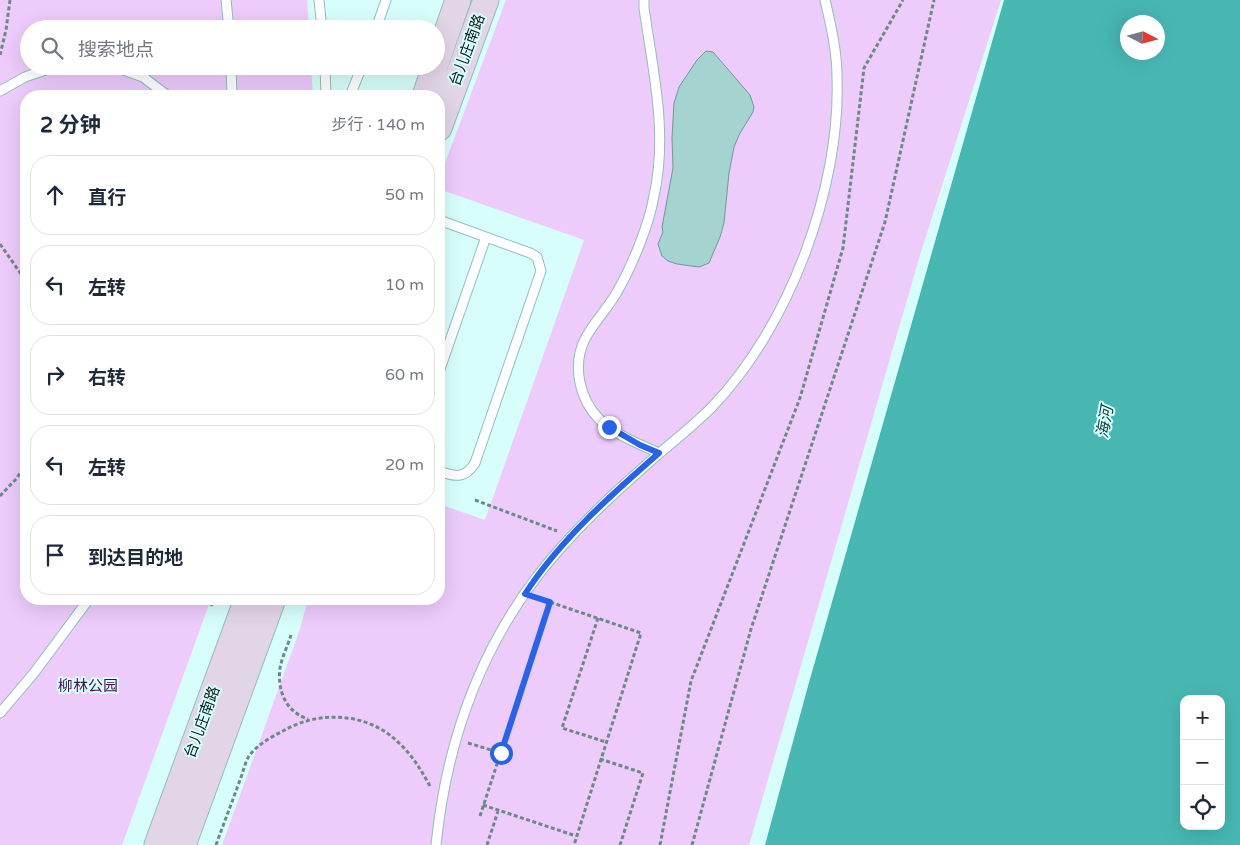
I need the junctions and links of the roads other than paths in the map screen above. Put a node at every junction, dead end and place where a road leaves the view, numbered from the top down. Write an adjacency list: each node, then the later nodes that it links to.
1 (226, 0): 8 (lane)
2 (386, 0): 10 (lane)
3 (458, 0): 11 (main road, 台儿庄南路)
4 (486, 0): 24 (main road, 台儿庄南路)
5 (644, 0): 28 (lane)
6 (825, 0): 28 (lane)
7 (320, 2): 9 (lane)
8 (228, 20)
9 (321, 20)
10 (379, 20)
11 (445, 38)
12 (31, 75): 23 (lane)
13 (137, 75): 18 (lane)
14 (231, 75): 19 (lane)
15 (325, 75): 20 (lane)
16 (358, 75): 21 (lane)
17 (432, 75): 22 (main road, 台儿庄南路)
18 (160, 90)
19 (232, 90)
20 (326, 90)
21 (352, 90)
22 (427, 90)
23 (0, 91)
24 (445, 112)
25 (445, 222): 26 (lane)
26 (486, 237): 27 (lane); 29 (lane)
27 (445, 355)
28 (659, 453): 36 (lane)
29 (445, 473)
30 (85, 605): 33 (lane)
31 (245, 605): 34 (main road, 台儿庄南路)
32 (271, 605): 35 (main road, 台儿庄南路)
33 (0, 713)
34 (157, 845)
35 (183, 845)
36 (436, 845)

